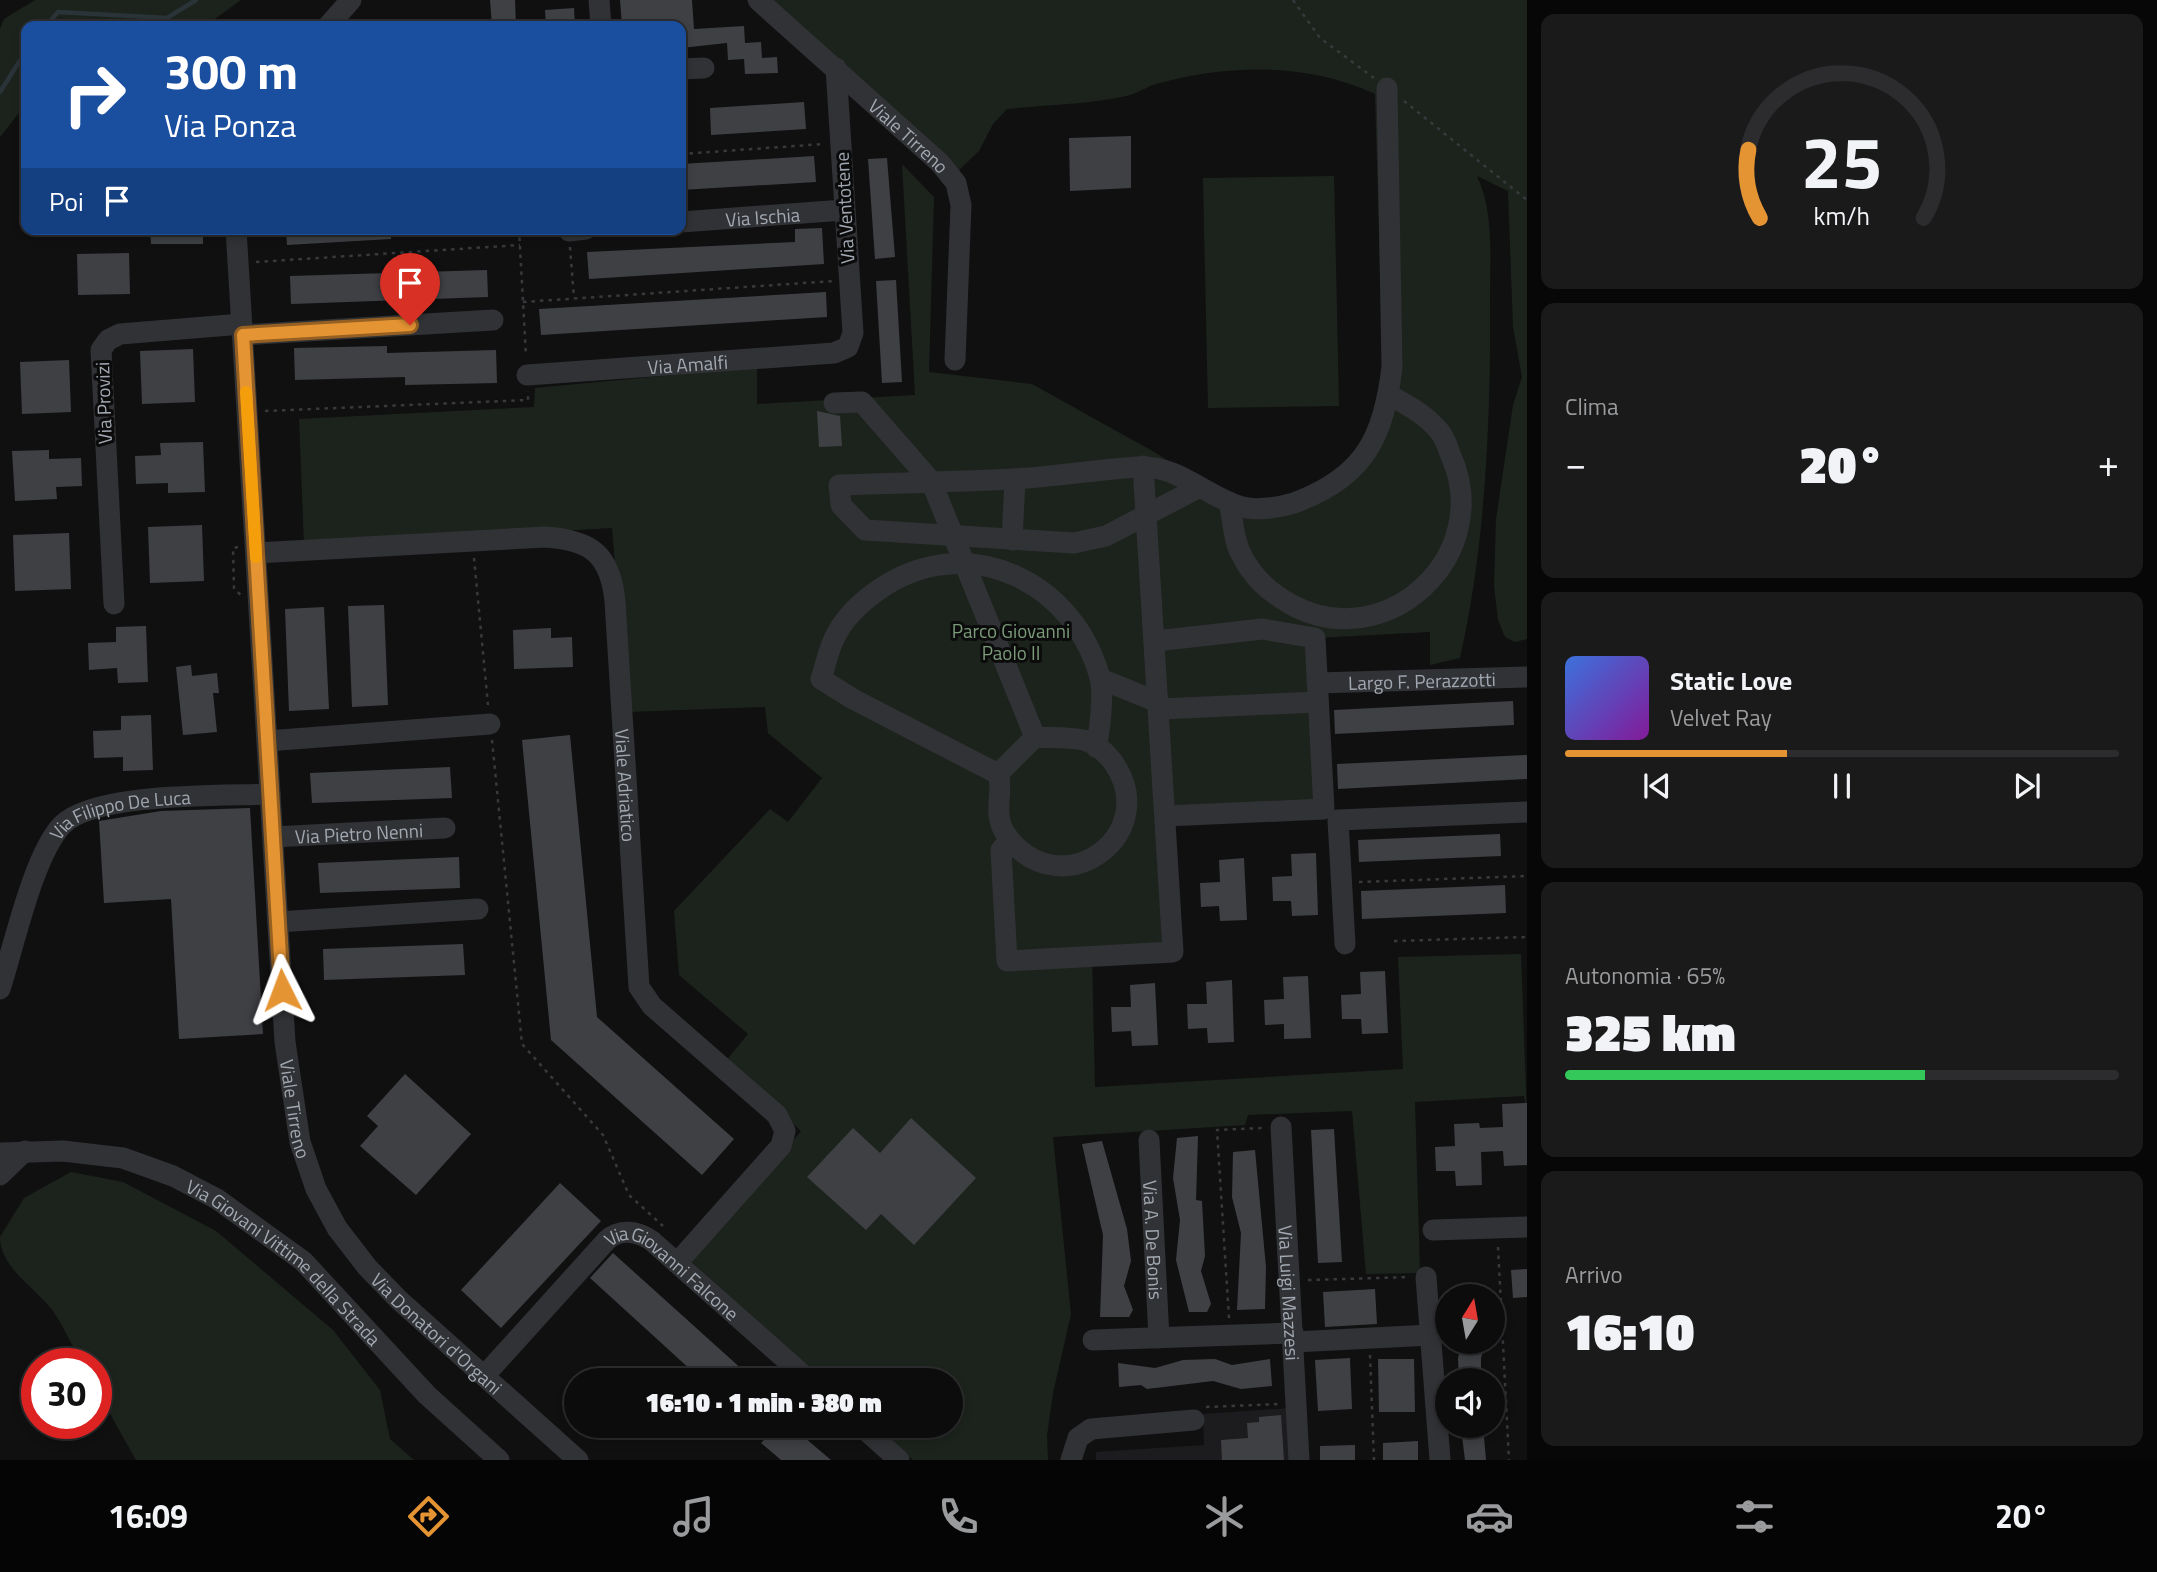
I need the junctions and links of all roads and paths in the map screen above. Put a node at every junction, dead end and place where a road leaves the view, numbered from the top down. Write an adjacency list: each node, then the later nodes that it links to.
1 (351, 0): 5 (street)
2 (599, 0): 6 (street)
3 (758, 0): 8 (street, Viale Tirreno)
4 (1293, 0): 10 (path)
5 (332, 21)
6 (601, 21)
7 (704, 68): 9 (street)
8 (836, 68): 11 (street, Via Ventotene); 27 (street, Viale Tirreno)
9 (686, 69)
10 (1387, 88): 13 (path); 29 (street)
11 (840, 143): 12 (path); 14 (street, Via Ventotene)
12 (686, 154)
13 (1527, 200)
14 (844, 210): 15 (street, Via Ischia); 21 (street, Via Ventotene)
15 (686, 222)
16 (236, 235): 20 (street, Viale Tirreno)
17 (519, 235): 19 (path)
18 (578, 235): 22 (path)
19 (520, 245): 20 (path); 23 (path)
20 (238, 263): 25 (street, Viale Tirreno)
21 (848, 280): 22 (path); 26 (street, Via Ventotene)
22 (574, 298): 23 (path)
23 (523, 302): 28 (path)
24 (493, 320): 25 (street)
25 (242, 329): 31 (street, Viale Tirreno); 44 (street, Via Provizi)
26 (848, 347): 28 (street, Via Amalfi)
27 (955, 360)
28 (527, 375): 31 (path)
29 (1389, 395): 36 (street); 36 (street)
30 (834, 403): 34 (street)
31 (247, 412): 41 (street, Viale Tirreno)
32 (1143, 466): 33 (street); 35 (street); 37 (street)
33 (1015, 479): 34 (street); 39 (street)
34 (931, 481): 38 (street); 38 (street)
35 (1198, 488): 36 (street); 37 (street)
36 (1229, 502)
37 (1147, 513): 39 (street); 45 (street)
38 (956, 536): 39 (street); 42 (street)
39 (1013, 540)
40 (472, 541): 41 (street, Viale Adriatico); 50 (path); 79 (street, Viale Adriatico)
41 (256, 550): 43 (path); 52 (street, Viale Tirreno)
42 (967, 564): 47 (street); 51 (street); 54 (street)
43 (246, 600)
44 (114, 604)
45 (1156, 641): 48 (street); 49 (street)
46 (1527, 677): 48 (street, Largo F. Perazzotti)
47 (1101, 679): 49 (street); 53 (street)
48 (1318, 693): 49 (street, Largo F. Perazzotti); 57 (street)
49 (1160, 706): 57 (street)
50 (490, 724): 52 (street); 78 (path)
51 (1035, 737): 53 (street); 54 (street)
52 (267, 741): 55 (street, Viale Tirreno)
53 (1096, 747): 60 (street)
54 (998, 774): 60 (street)
55 (270, 794): 59 (street, Viale Tirreno); 68 (street, Via Filippo De Luca)
56 (1527, 812): 62 (street)
57 (1166, 816): 60 (street)
58 (444, 828): 59 (street, Via Pietro Nenni)
59 (273, 837): 64 (street, Viale Tirreno)
60 (1010, 840)
61 (1527, 876): 62 (path)
62 (1342, 882): 67 (street)
63 (478, 909): 64 (street)
64 (278, 922): 74 (street, Viale Tirreno)
65 (1527, 937): 66 (path)
66 (1394, 942)
67 (1345, 944)
68 (0, 989)
69 (1281, 1127): 81 (street, Via Luigi Mazzesi); 82 (path)
70 (1149, 1140): 85 (street, Via A. De Bonis)
71 (25, 1151): 72 (street, Via Giovani Vittime della Strada); 73 (street); 93 (street, Via Giovani Vittime della Strada)
72 (0, 1153)
73 (0, 1175)
74 (316, 1189): 89 (street, Via Donatori d'Organi)
75 (1527, 1227): 76 (street)
76 (1497, 1228): 77 (street); 100 (path)
77 (1433, 1230)
78 (669, 1231)
79 (677, 1263): 88 (street, Via Giovanni Falcone); 89 (street, Via Giovanni Falcone)
80 (1426, 1277): 81 (path); 83 (street)
81 (1291, 1280): 84 (street, Via Luigi Mazzesi)
82 (1230, 1335): 84 (street); 85 (street)
83 (1431, 1335): 86 (street); 99 (street)
84 (1294, 1337): 86 (street); 90 (street, Via Luigi Mazzesi)
85 (1159, 1338): 87 (street)
86 (1369, 1338): 98 (path)
87 (1093, 1340)
88 (795, 1368)
89 (485, 1375): 94 (street, Via Donatori d'Organi)
90 (1297, 1404): 91 (path); 97 (street, Via Luigi Mazzesi)
91 (1195, 1420): 96 (street)
92 (874, 1438): 95 (street)
93 (499, 1460)
94 (578, 1460)
95 (899, 1460)
96 (1071, 1460)
97 (1299, 1460)
98 (1374, 1460)
99 (1440, 1460)
100 (1509, 1460)

